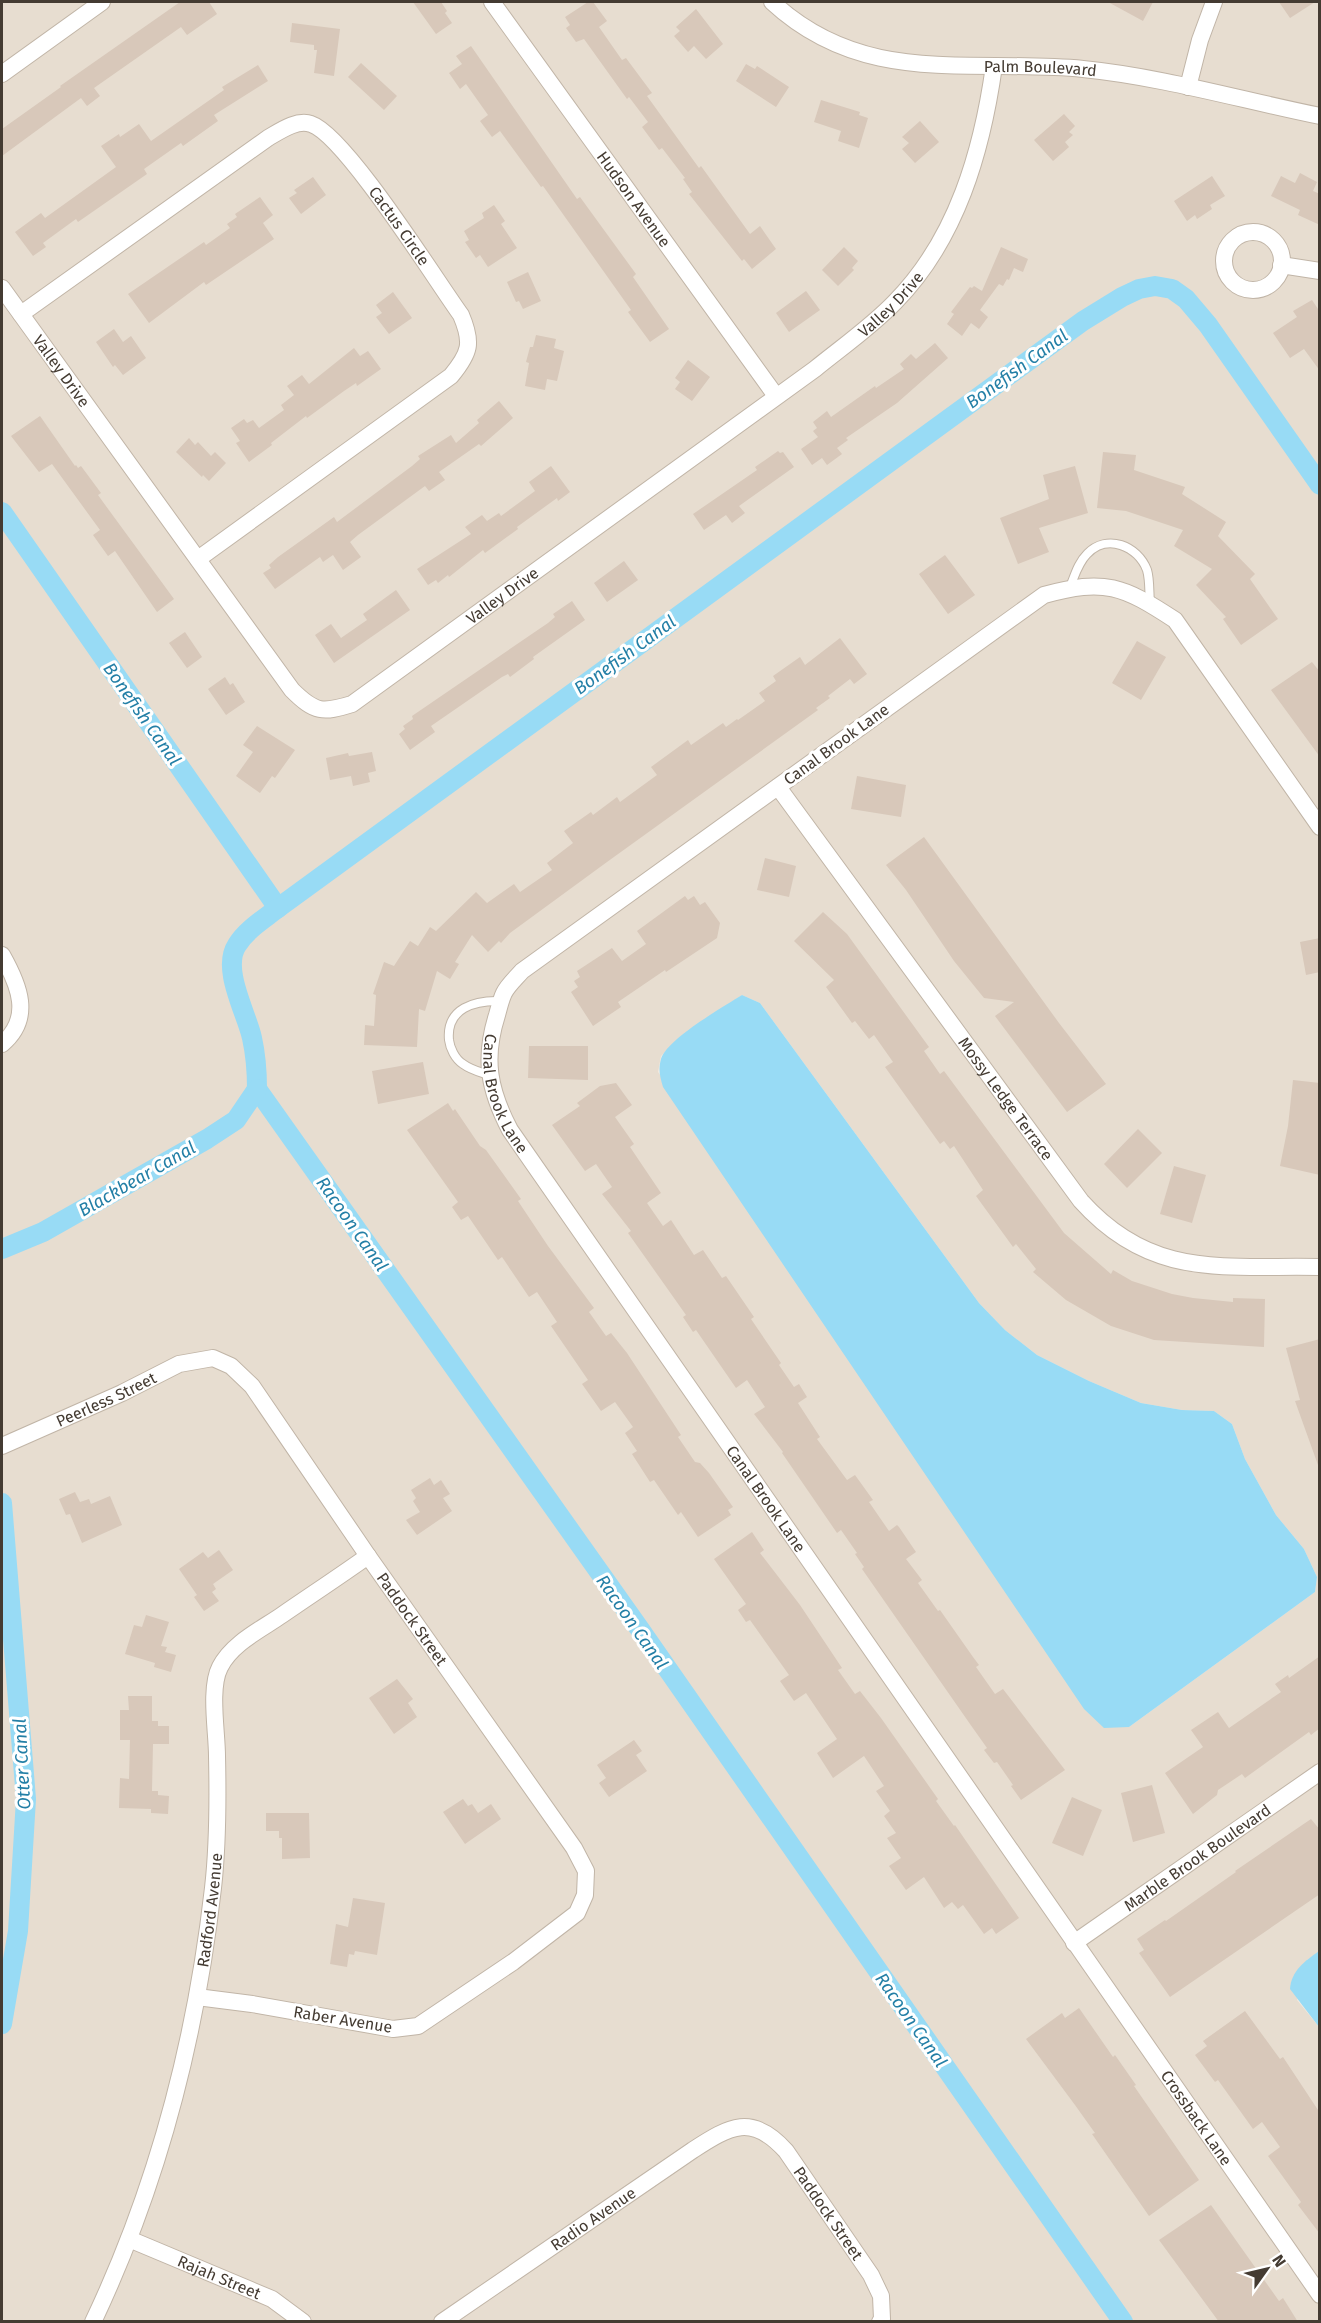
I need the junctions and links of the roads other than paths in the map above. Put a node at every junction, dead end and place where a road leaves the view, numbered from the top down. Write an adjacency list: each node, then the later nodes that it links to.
1 (102, 2): 6 (street)
2 (492, 2): 13 (street, Hudson Avenue)
3 (772, 2): 5 (street, Palm Boulevard)
4 (1214, 2): 7 (street)
5 (994, 66): 7 (street, Palm Boulevard); 13 (street, Valley Drive)
6 (2, 74)
7 (1188, 87): 8 (street, Palm Boulevard)
8 (1320, 116)
9 (1281, 265): 10 (street)
10 (1320, 271)
11 (2, 288): 12 (street, Valley Drive)
12 (21, 314): 14 (street, Valley Drive); 14 (street, Cactus Circle)
13 (776, 396): 14 (street, Valley Drive)
14 (198, 558)
15 (1071, 587): 16 (street, Canal Brook Lane); 16 (lane); 17 (street, Canal Brook Lane)
16 (1150, 604): 18 (street, Canal Brook Lane)
17 (778, 787): 20 (street, Canal Brook Lane); 23 (street, Mossy Ledge Terrace)
18 (1320, 827)
19 (2, 955): 21 (street)
20 (502, 1000): 22 (street, Canal Brook Lane); 22 (lane)
21 (2, 1044)
22 (489, 1075): 29 (street, Canal Brook Lane)
23 (1320, 1267)
24 (213, 1358): 25 (street, Peerless Street); 26 (street, Paddock Street)
25 (2, 1446)
26 (368, 1556): 28 (street, Paddock Street); 30 (street, Radford Avenue)
27 (1320, 1772): 29 (street, Marble Brook Boulevard)
28 (585, 1894): 30 (street, Raber Avenue)
29 (1074, 1943): 33 (street, Crossback Lane)
30 (197, 1997): 32 (street, Radford Avenue)
31 (749, 2127): 34 (street, Paddock Street); 37 (street, Radio Avenue)
32 (129, 2239): 35 (street, Radford Avenue); 36 (street, Rajah Street)
33 (1320, 2295)
34 (881, 2320)
35 (93, 2322)
36 (303, 2322)
37 (442, 2322)

